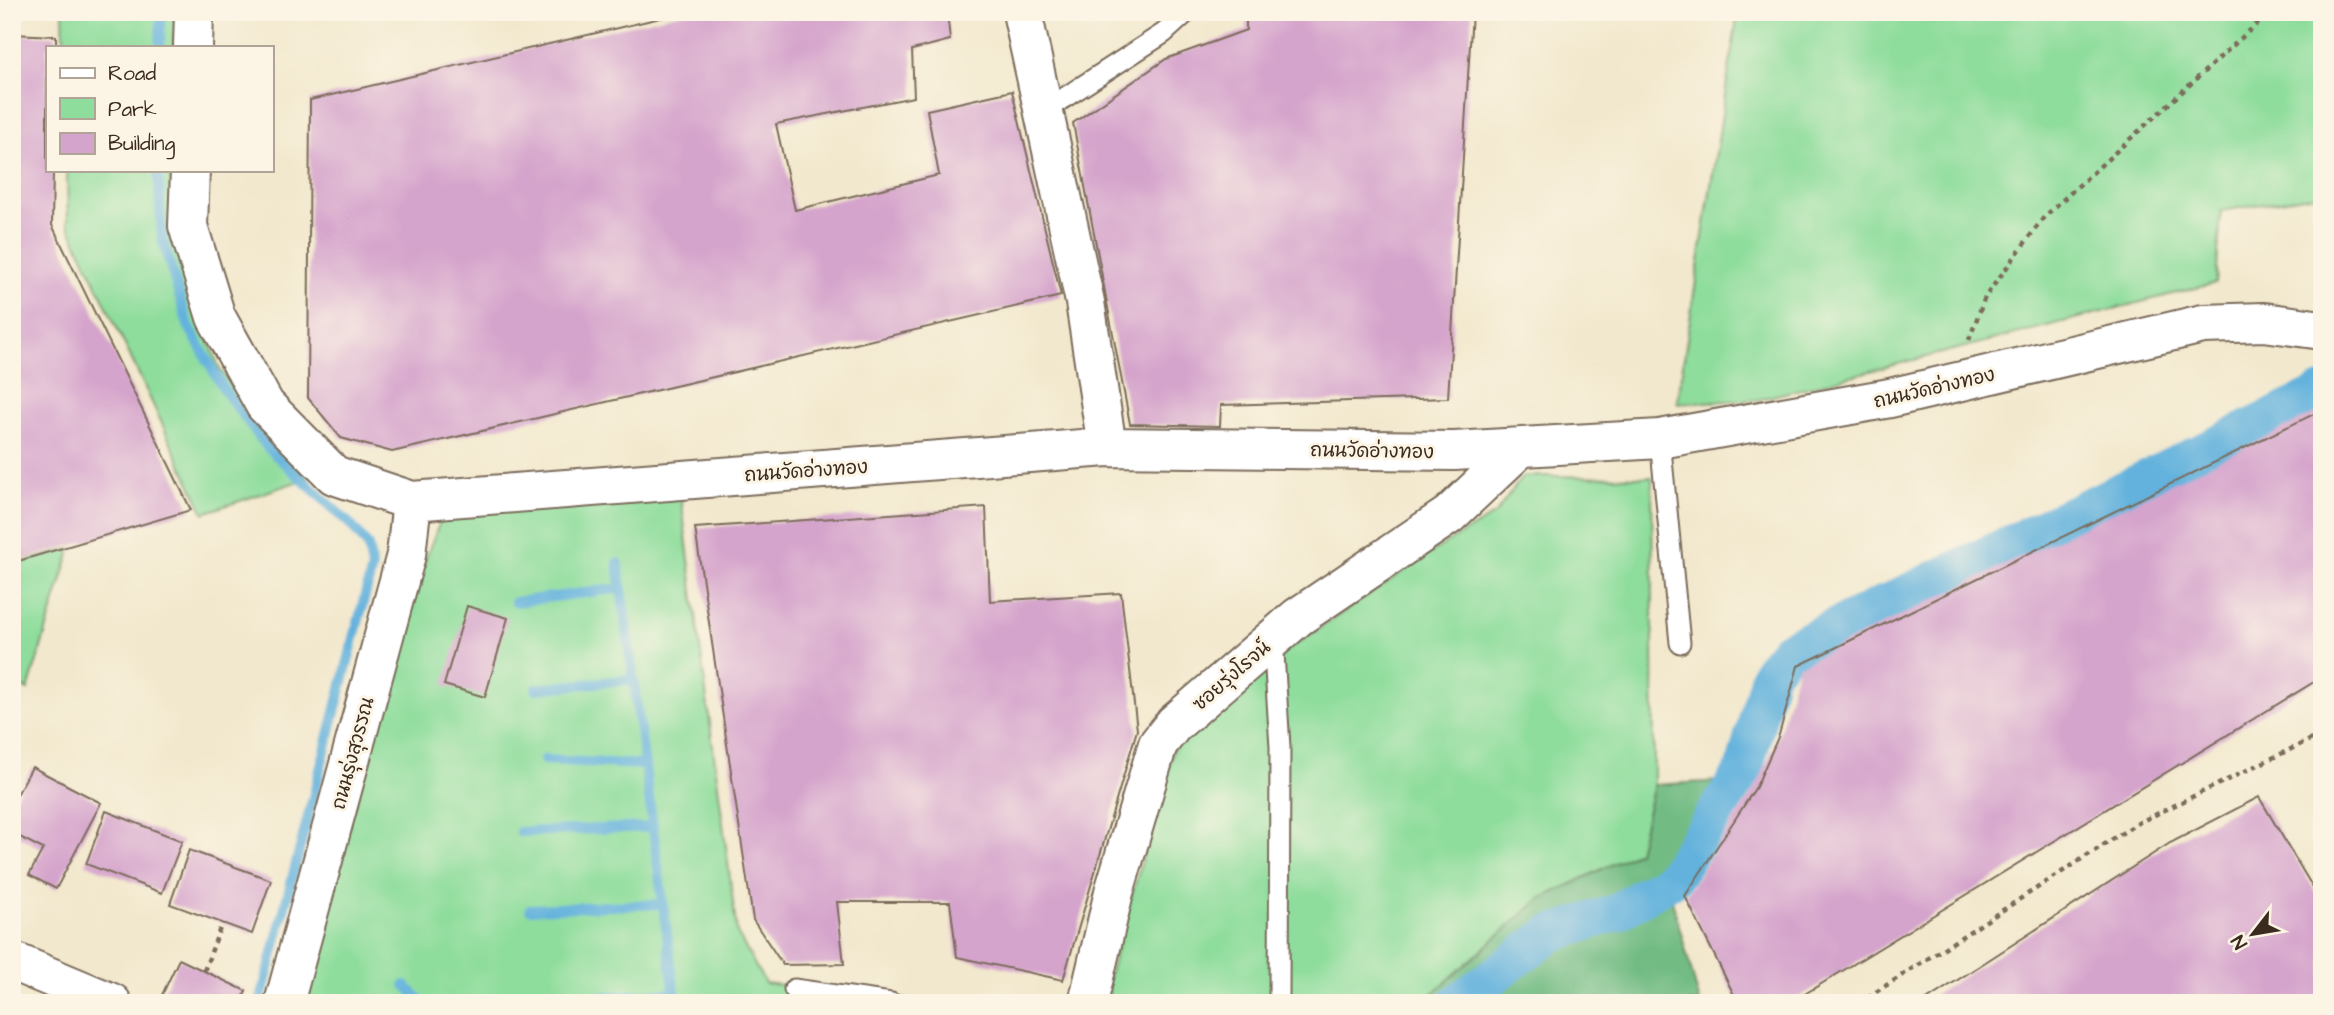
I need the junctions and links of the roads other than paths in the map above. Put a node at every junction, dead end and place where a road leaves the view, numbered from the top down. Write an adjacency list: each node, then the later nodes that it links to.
1 (194, 12): 4 (street)
2 (1022, 12): 5 (street)
3 (1187, 12): 5 (lane)
4 (193, 46)
5 (1044, 111): 9 (street)
6 (190, 172): 11 (street)
7 (2322, 330): 8 (street, ถนนวัดอ่างทอง)
8 (1660, 439): 10 (street, ถนนวัดอ่างทอง); 13 (lane)
9 (1107, 447): 10 (street, ถนนวัดอ่างทอง); 11 (street, ถนนวัดอ่างทอง)
10 (1520, 448): 12 (street, ซอยรุ่งโรจน์)
11 (412, 501): 17 (street, ถนนรุ่งสุวรรณ)
12 (1273, 638): 19 (street, ซอยรุ่งโรจน์); 20 (lane)
13 (1680, 643)
14 (12, 961): 16 (street)
15 (794, 989): 18 (lane)
16 (112, 1003)
17 (284, 1003)
18 (891, 1003)
19 (1088, 1003)
20 (1279, 1003)

